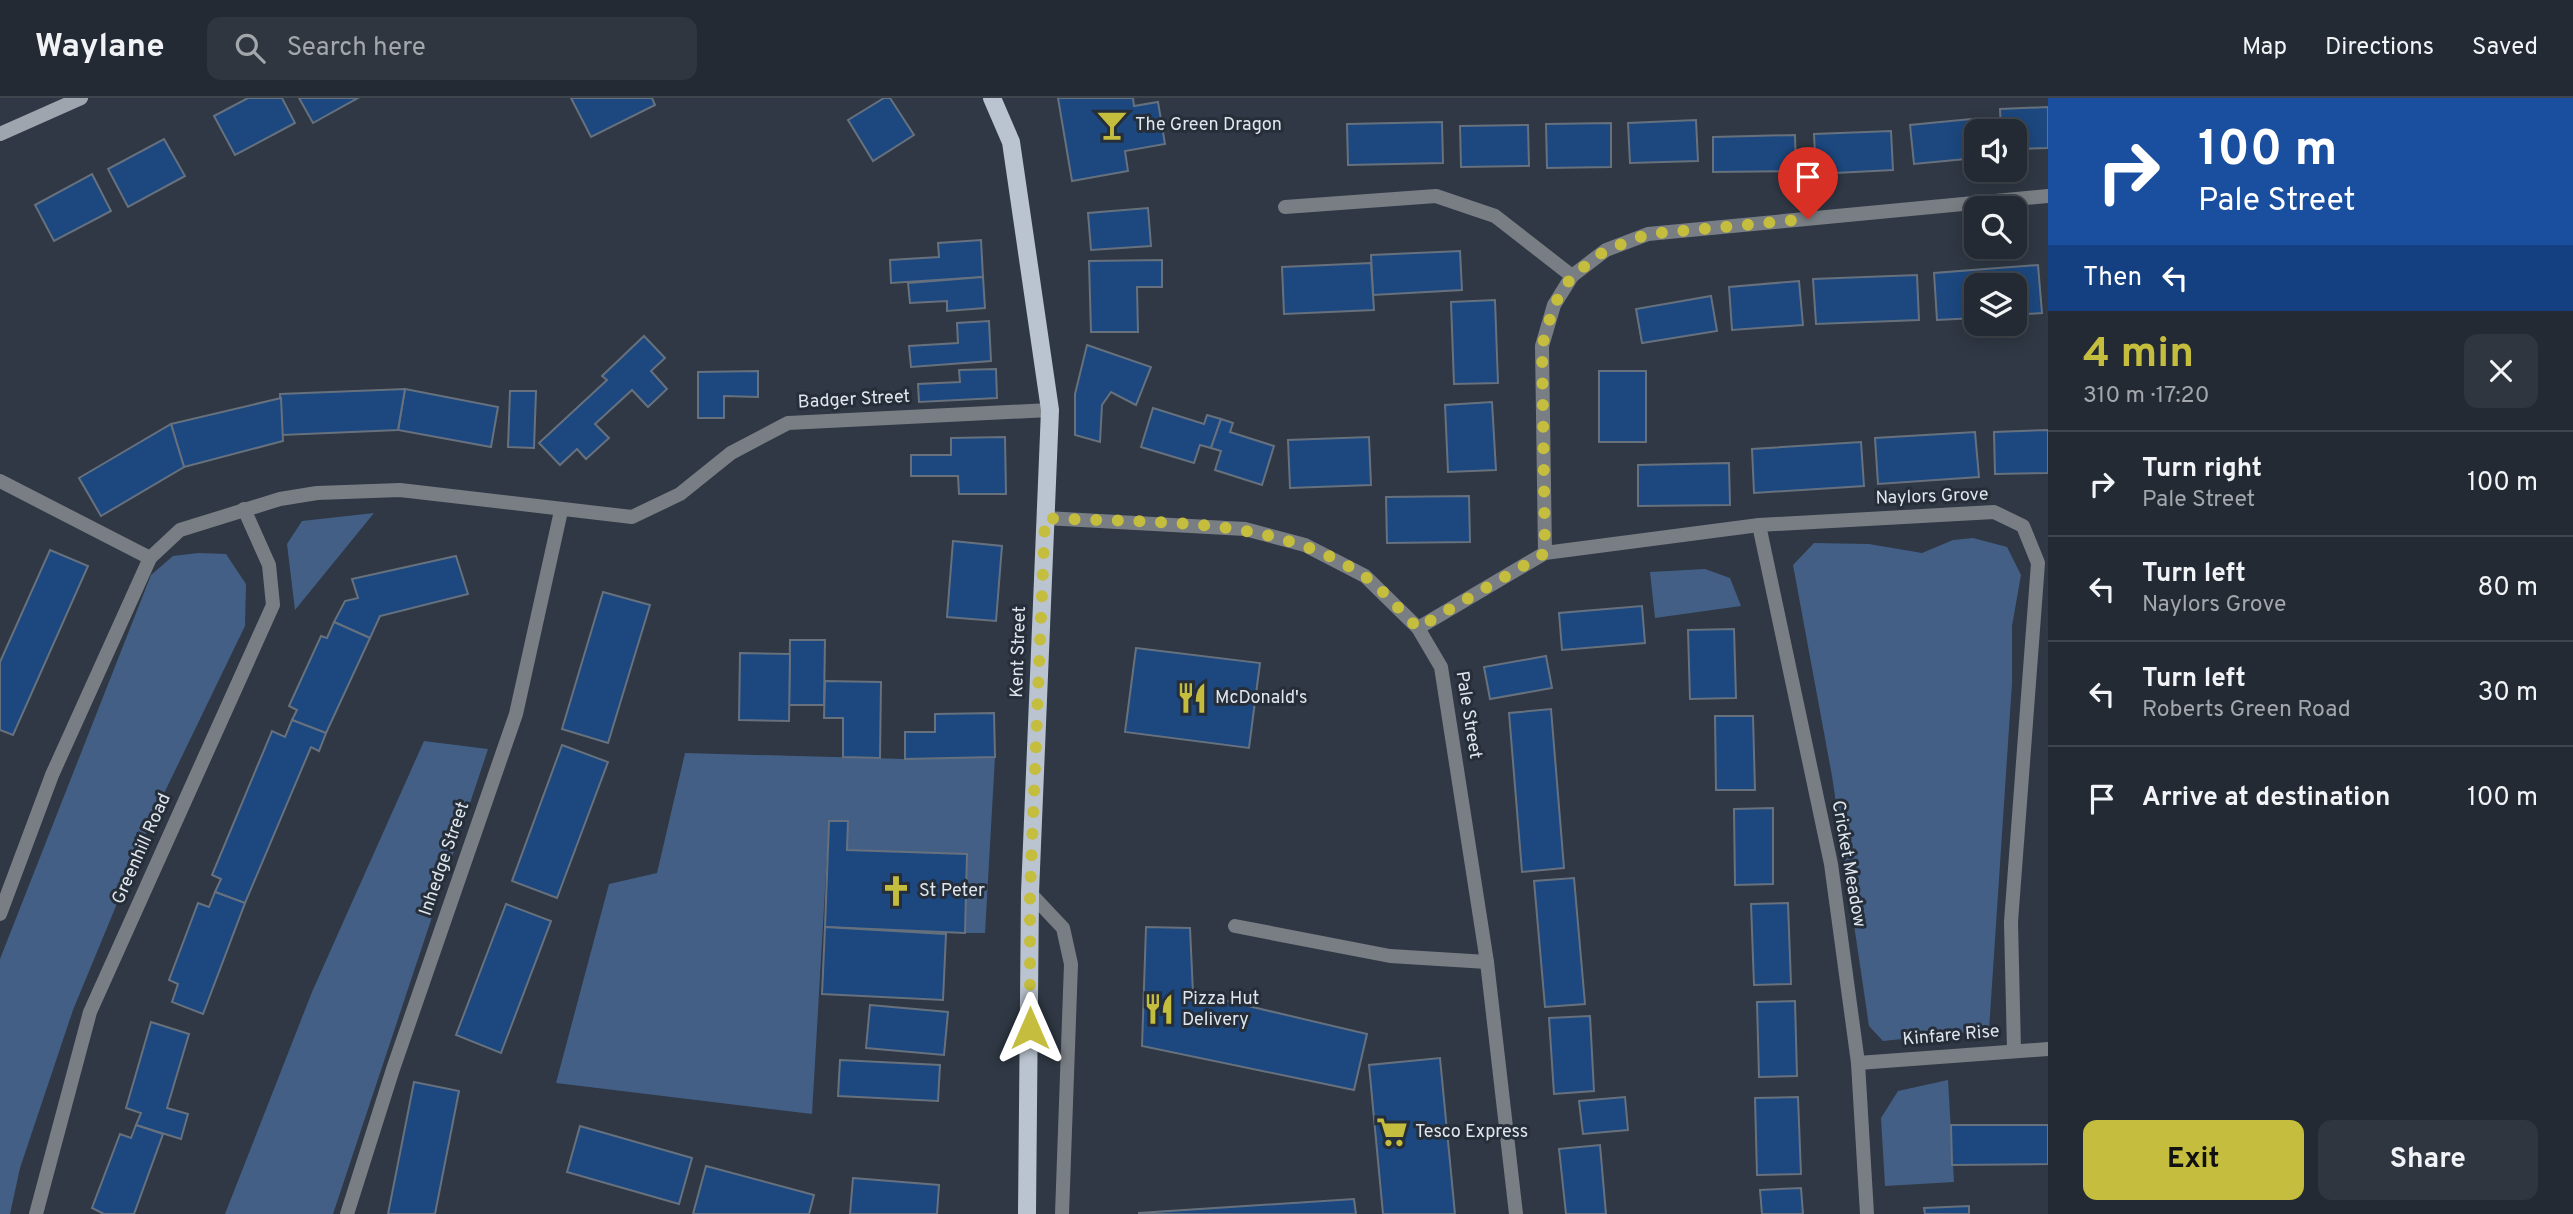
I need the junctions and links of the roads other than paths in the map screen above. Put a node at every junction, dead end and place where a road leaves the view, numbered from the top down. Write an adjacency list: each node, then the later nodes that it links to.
1 (81, 98): 3 (street)
2 (992, 98): 7 (main road, Kent Street)
3 (0, 134)
4 (2048, 196): 6 (street)
5 (1285, 207): 6 (street)
6 (1572, 276): 13 (street)
7 (1050, 410): 10 (street, Badger Street); 11 (main road, Kent Street)
8 (0, 481): 14 (street)
9 (244, 509): 10 (street, Badger Street); 14 (street); 23 (street, Greenhill Road)
10 (561, 511): 24 (street, Inhedge Street)
11 (1045, 518): 15 (street, Pale Street); 16 (main road, Kent Street)
12 (1759, 525): 13 (street, Naylors Grove); 21 (street, Naylors Grove); 22 (street, Cricket Meadow)
13 (1545, 553): 15 (street, Naylors Grove)
14 (150, 558): 17 (street)
15 (1418, 628): 19 (street, Pale Street)
16 (1030, 893): 25 (main road, Kent Street); 26 (street)
17 (0, 914)
18 (1235, 926): 19 (street)
19 (1487, 962): 27 (street, Pale Street)
20 (2048, 1049): 21 (street, Kinfare Rise)
21 (2014, 1050): 22 (street, Kinfare Rise)
22 (1858, 1063): 28 (street, Cricket Meadow)
23 (36, 1214)
24 (347, 1214)
25 (1027, 1214)
26 (1062, 1214)
27 (1516, 1214)
28 (1867, 1214)

